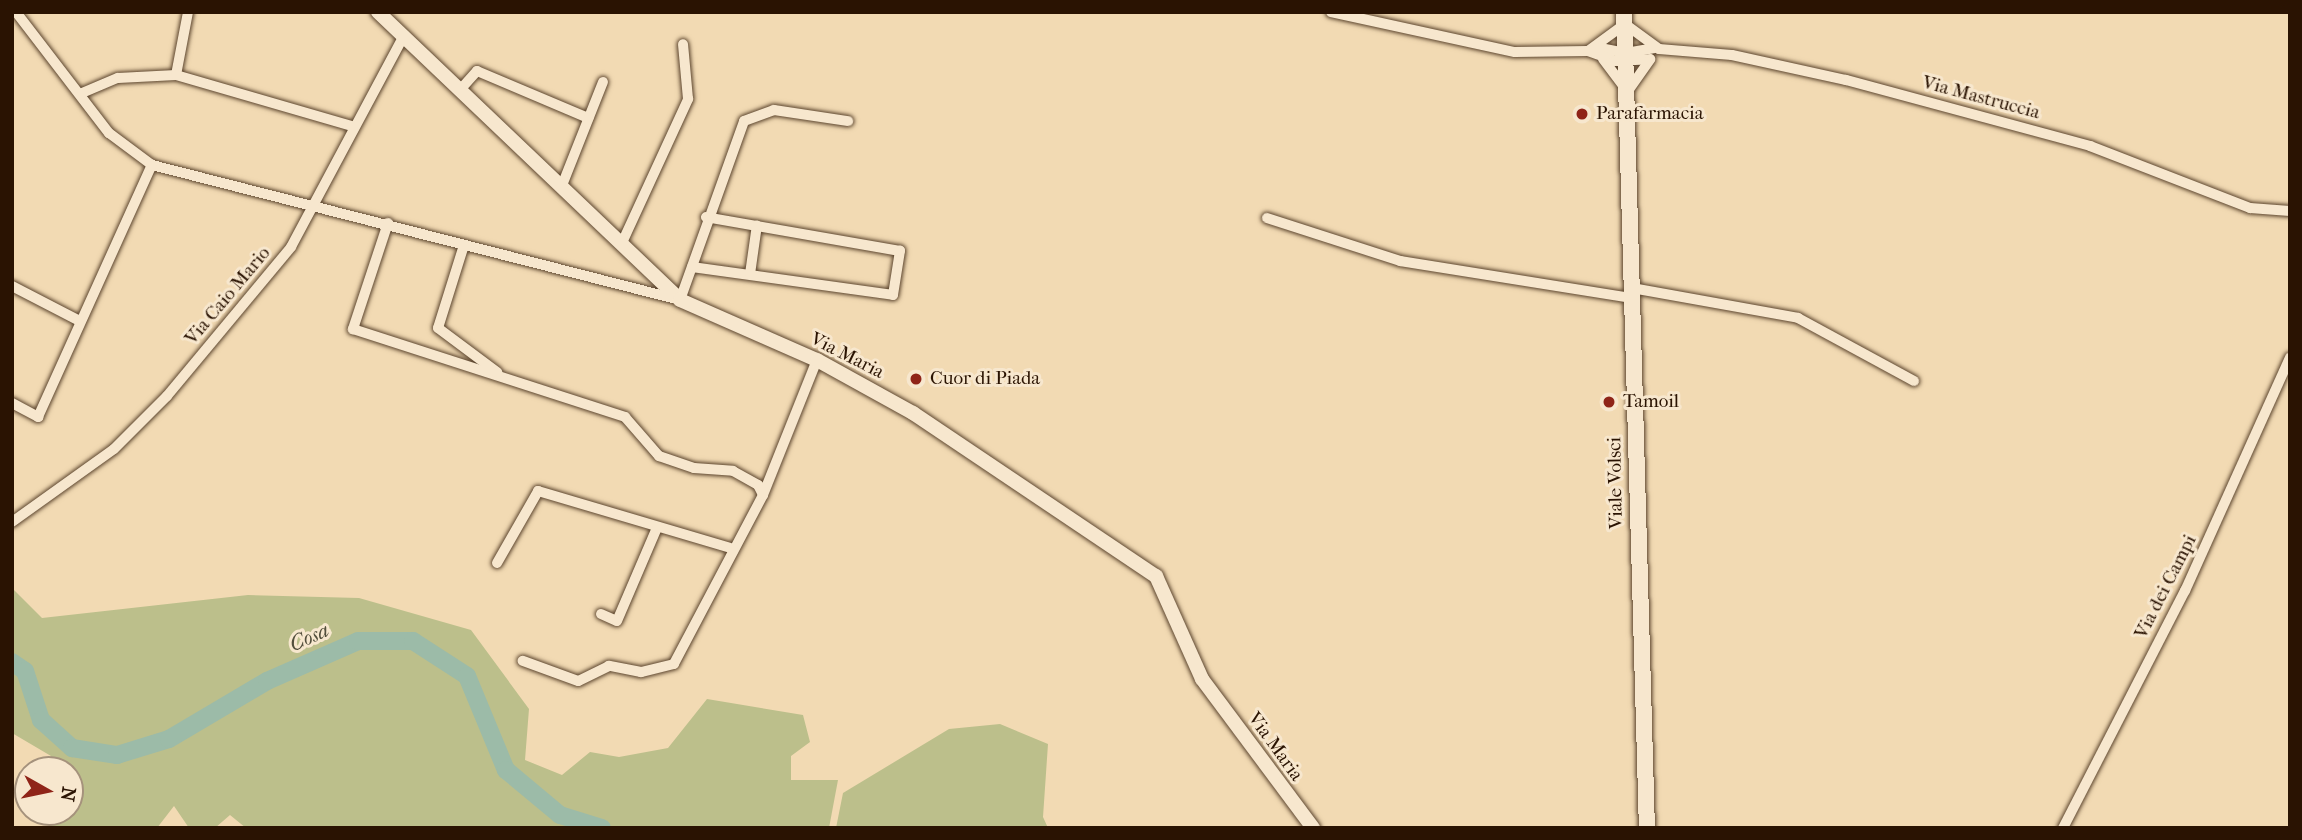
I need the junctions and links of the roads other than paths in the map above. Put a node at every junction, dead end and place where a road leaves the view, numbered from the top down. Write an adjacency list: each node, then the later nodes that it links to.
1 (16, 12): 16 (street)
2 (188, 12): 13 (street)
3 (378, 12): 6 (street, Via Maria)
4 (1331, 12): 10 (street)
5 (1625, 18): 8 (street); 10 (street); 11 (main road, Viale Volsci)
6 (403, 37): 15 (street, Via Maria); 20 (street, Via Caio Mario)
7 (683, 44): 30 (street)
8 (1655, 48): 9 (street, Via Mastruccia); 11 (street)
9 (1669, 52): 12 (street); 24 (street, Via Mastruccia)
10 (1596, 53): 11 (street); 17 (street)
11 (1626, 55): 12 (street); 17 (main road, Viale Volsci)
12 (1650, 59): 17 (street)
13 (176, 75): 16 (street); 20 (street)
14 (603, 82): 18 (street)
15 (460, 91): 18 (street); 22 (street, Via Maria)
16 (82, 93): 21 (street)
17 (1628, 94): 34 (main road, Viale Volsci)
18 (588, 118): 22 (street)
19 (848, 121): 25 (street)
20 (352, 126): 23 (street, Via Caio Mario)
21 (152, 165): 23 (street); 36 (street)
22 (561, 188): 30 (street, Via Maria)
23 (315, 207): 27 (street); 43 (street, Via Caio Mario)
24 (2290, 211)
25 (706, 217): 28 (street); 31 (street)
26 (1268, 218): 34 (street)
27 (388, 223): 29 (street); 39 (street)
28 (757, 225): 32 (street); 32 (street)
29 (464, 245): 35 (street); 39 (street)
30 (621, 245): 35 (street, Via Maria)
31 (692, 267): 32 (street); 35 (street)
32 (750, 274)
33 (12, 286): 36 (street)
34 (1632, 293): 40 (street); 50 (main road, Viale Volsci)
35 (680, 300): 38 (street, Via Maria)
36 (78, 320): 41 (street)
37 (2290, 357): 51 (street, Via dei Campi)
38 (817, 360): 42 (street); 49 (street, Via Maria)
39 (505, 378): 42 (street)
40 (1914, 381)
41 (12, 403)
42 (762, 495): 45 (street)
43 (12, 522)
44 (656, 530): 45 (street); 46 (street); 47 (street)
45 (730, 548): 48 (street)
46 (497, 563)
47 (601, 614)
48 (523, 661)
49 (1313, 828)
50 (1647, 828)
51 (2063, 828)

